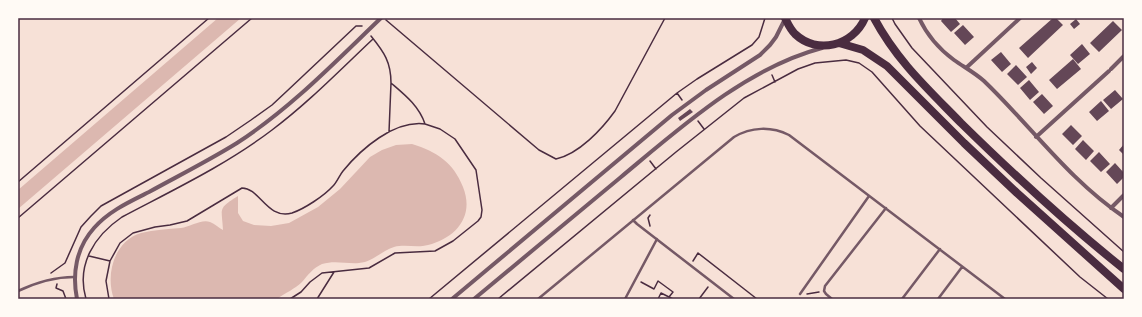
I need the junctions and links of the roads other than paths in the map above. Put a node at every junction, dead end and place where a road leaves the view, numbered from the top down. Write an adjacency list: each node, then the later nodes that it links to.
1 (382, 18): 22 (street)
2 (785, 18): 8 (main road); 27 (street)
3 (864, 18): 7 (main road)
4 (874, 18): 21 (main road)
5 (919, 18): 10 (street)
6 (1020, 18): 10 (street)
7 (839, 43): 8 (main road); 23 (main road)
8 (828, 46): 28 (street)
9 (1124, 56): 11 (street)
10 (966, 68): 11 (street)
11 (1036, 137): 15 (street)
12 (1124, 195): 15 (street)
13 (869, 196): 14 (lane); 17 (lane); 25 (lane)
14 (886, 208): 19 (lane); 32 (lane)
15 (1111, 208): 16 (street)
16 (1124, 217)
17 (633, 220): 18 (lane); 29 (lane)
18 (657, 239): 30 (lane); 31 (lane)
19 (940, 249): 20 (lane); 33 (lane)
20 (962, 267): 34 (lane); 35 (lane)
21 (1124, 269)
22 (74, 277): 24 (lane); 26 (street)
23 (1124, 289)
24 (18, 291)
25 (800, 294)
26 (77, 299)
27 (452, 299)
28 (474, 299)
29 (538, 299)
30 (625, 299)
31 (734, 299)
32 (832, 299)
33 (902, 299)
34 (938, 299)
35 (1005, 299)

